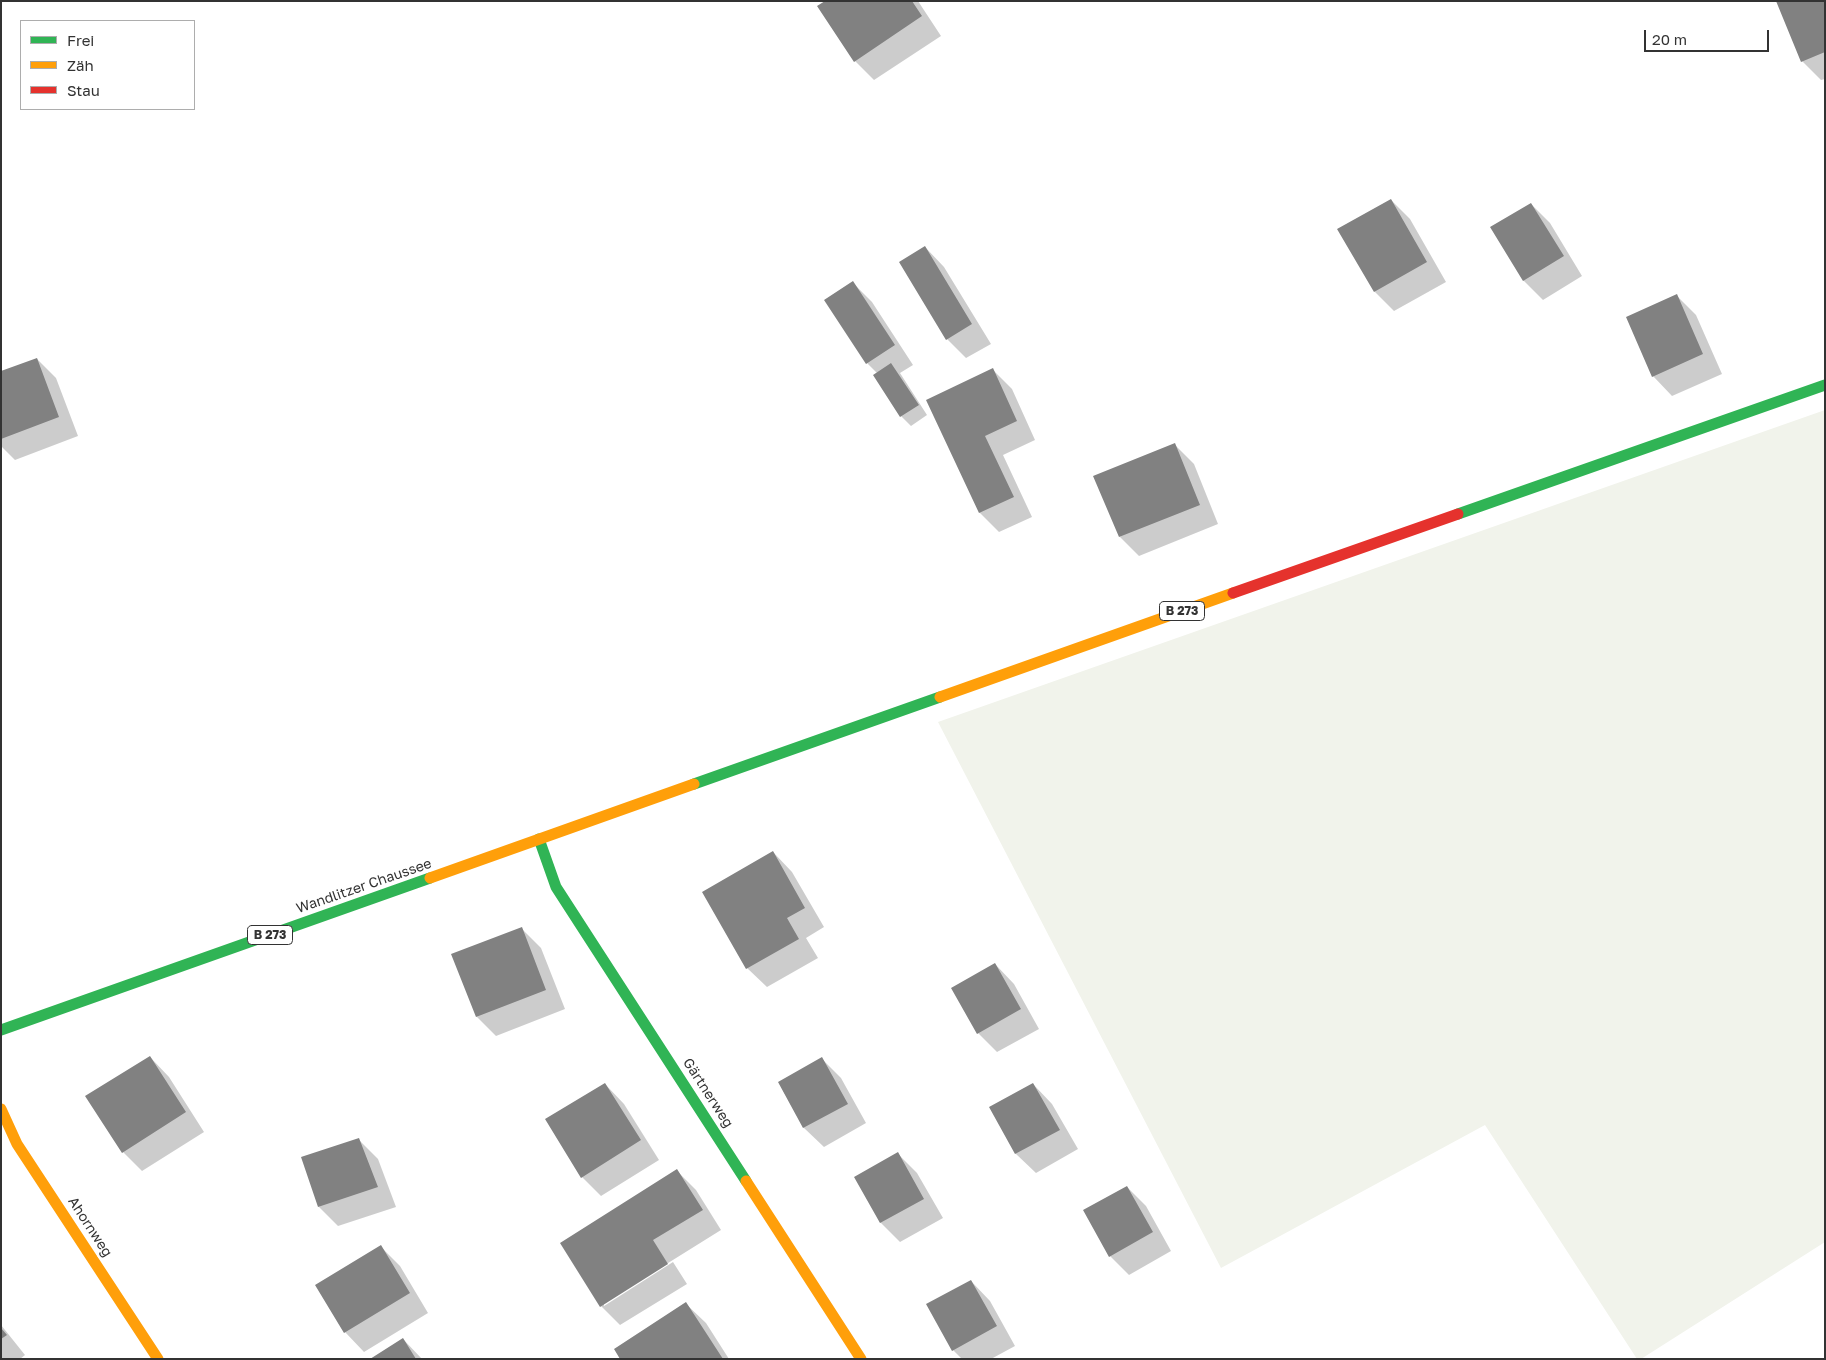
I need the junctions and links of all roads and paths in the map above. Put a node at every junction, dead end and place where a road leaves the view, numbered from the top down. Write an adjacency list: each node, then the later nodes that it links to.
1 (1825, 385): 2 (main road, B 273)
2 (539, 840): 3 (main road, Wandlitzer Chaussee / B 273); 6 (main road, Gärtnerweg)
3 (1, 1030)
4 (1, 1109): 5 (main road, Ahornweg)
5 (158, 1359)
6 (861, 1359)

